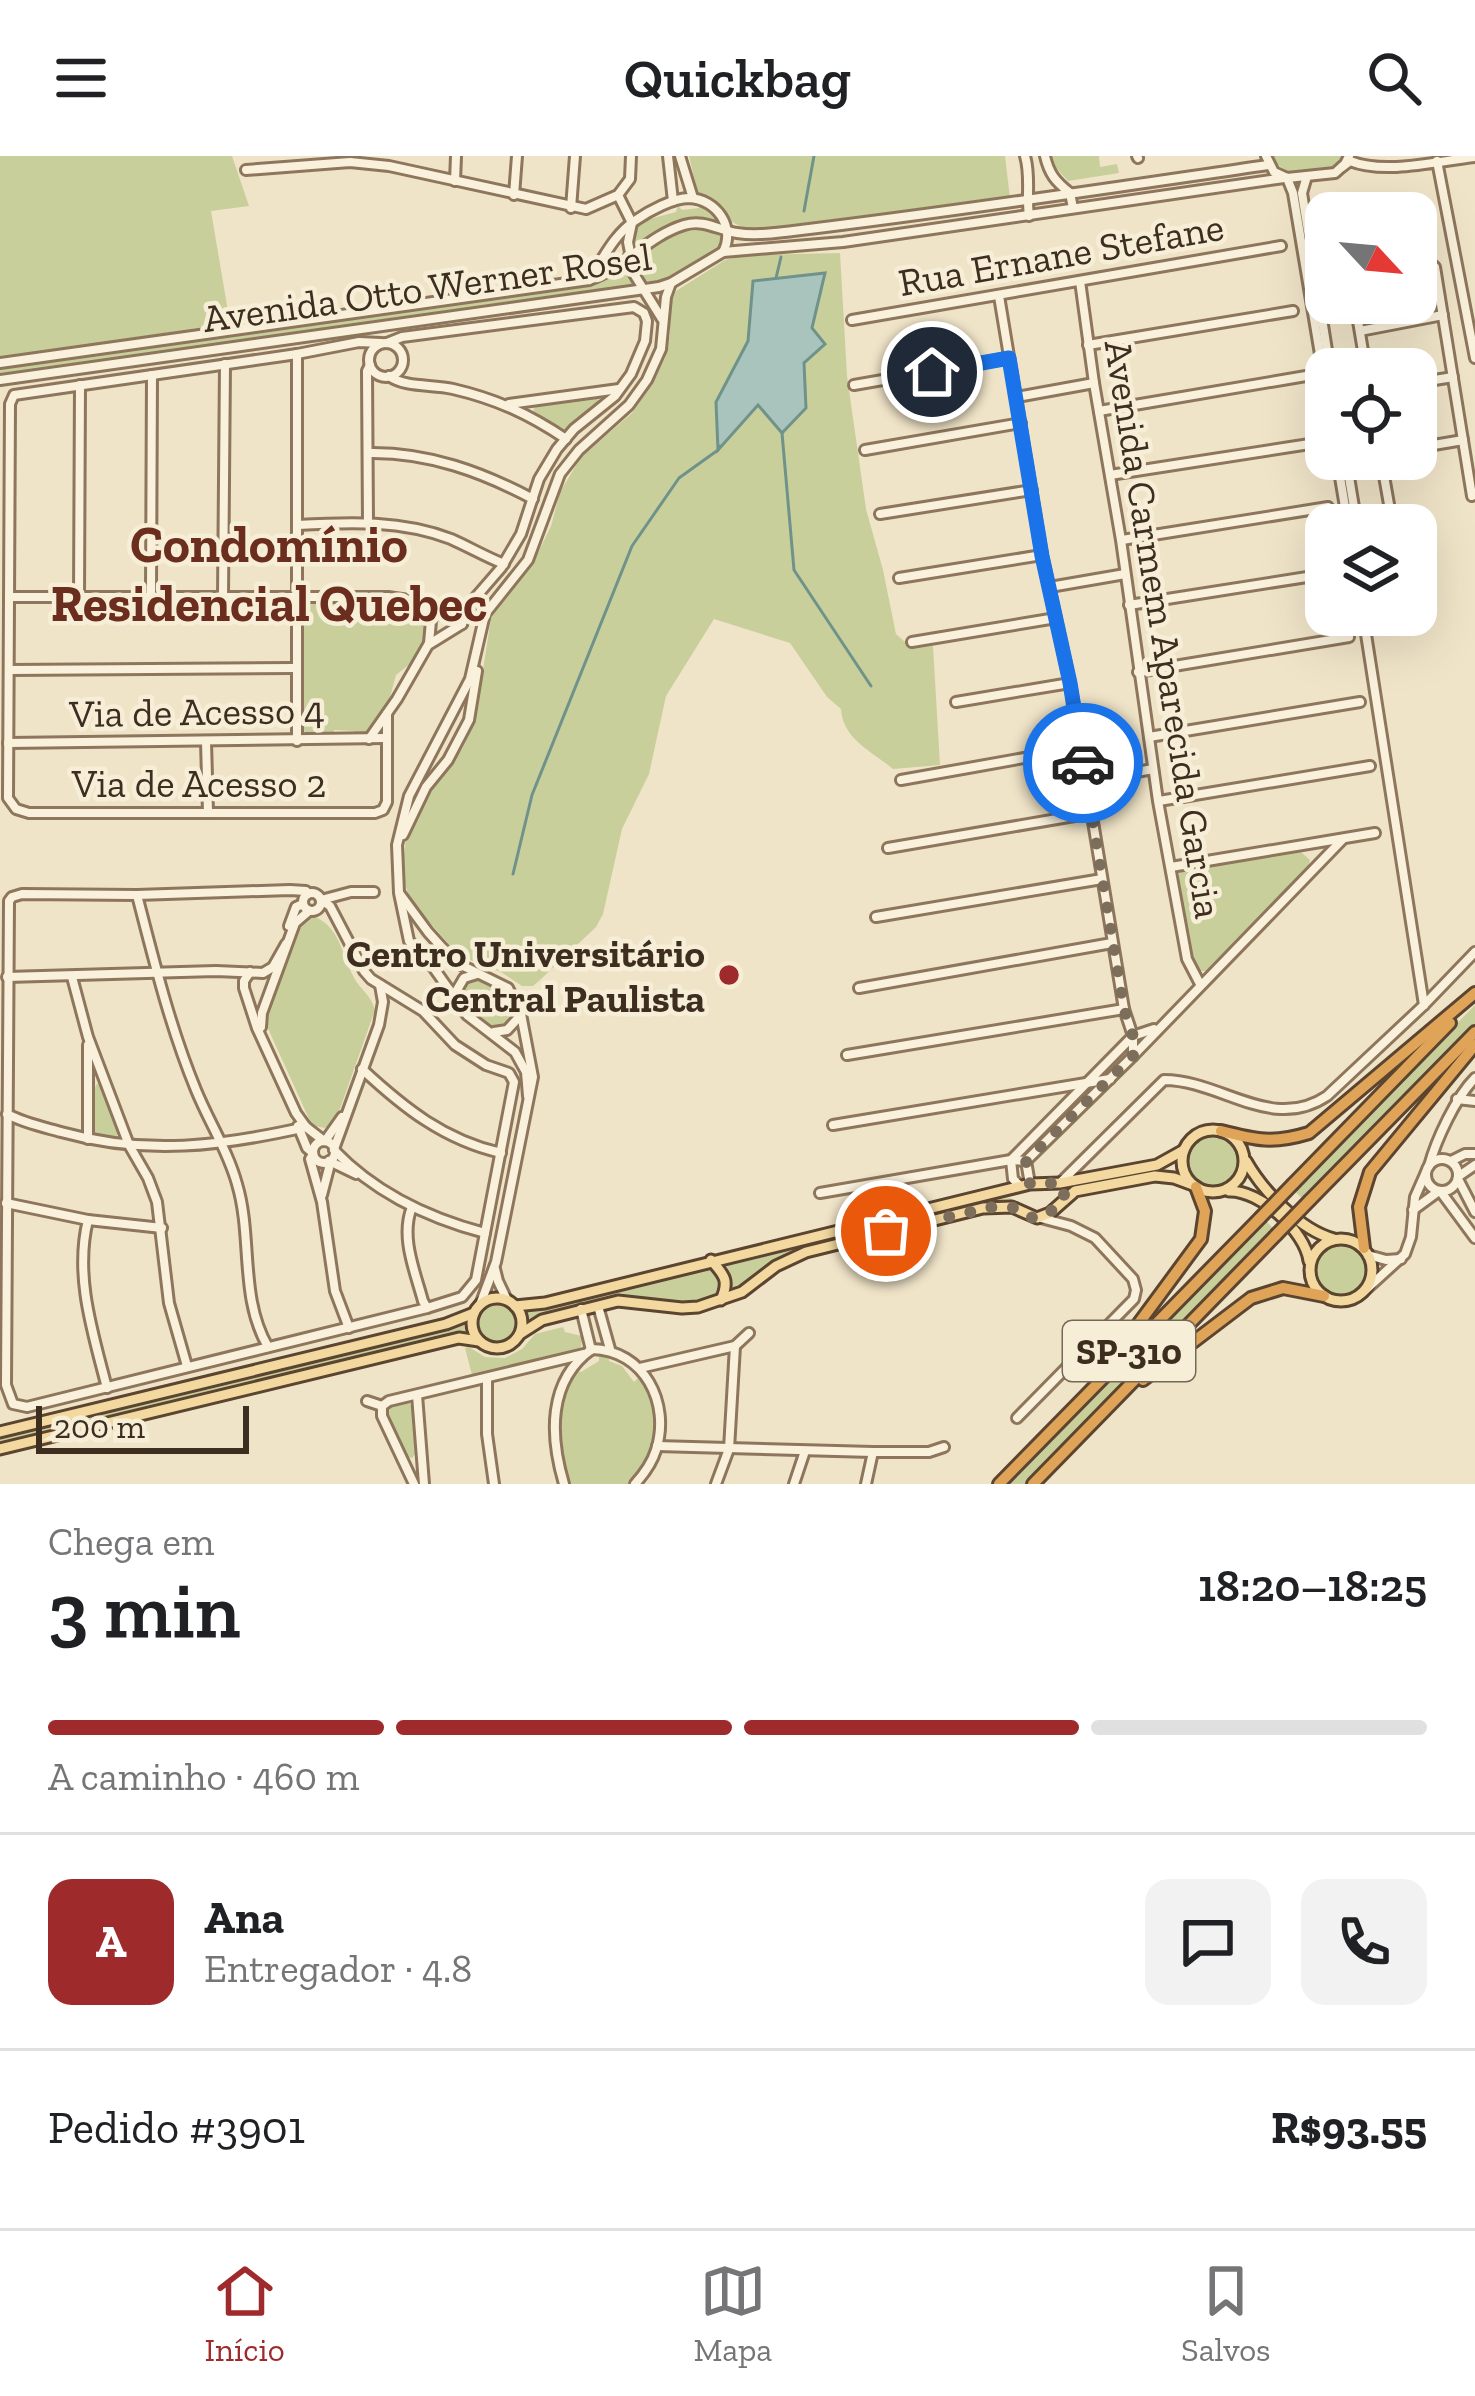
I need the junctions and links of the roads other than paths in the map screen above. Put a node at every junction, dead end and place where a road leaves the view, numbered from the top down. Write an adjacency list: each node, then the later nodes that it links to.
1 (257, 156): 20 (street)
2 (367, 156): 17 (street)
3 (456, 156): 26 (street)
4 (517, 156): 27 (street)
5 (575, 156): 33 (street)
6 (631, 156): 29 (street)
7 (1025, 156): 23 (street)
8 (1045, 156): 22 (street)
9 (1349, 156): 18 (street); 19 (street)
10 (680, 157): 12 (street); 30 (street)
11 (1475, 157): 16 (street, Avenida Otto Werner Rosel)
12 (668, 158): 32 (street)
13 (324, 160): 17 (street); 20 (street)
14 (1267, 160): 25 (street, Avenida Otto Werner Rosel); 28 (street, Avenida Otto Werner Rosel)
15 (388, 161): 17 (street); 26 (street)
16 (1437, 161): 19 (street, Avenida Otto Werner Rosel); 63 (street)
17 (350, 162)
18 (1342, 167): 19 (street, Avenida Otto Werner Rosel); 24 (street, Avenida Otto Werner Rosel)
19 (1381, 168)
20 (262, 169): 21 (street)
21 (246, 170)
22 (1048, 170): 23 (street); 28 (street)
23 (1030, 174): 31 (street)
24 (1306, 176): 25 (street, Avenida Otto Werner Rosel); 58 (street)
25 (1286, 178): 34 (street, Avenida Otto Werner Rosel); 57 (street)
26 (454, 181): 27 (street)
27 (514, 194): 33 (street)
28 (1070, 194): 31 (street, Avenida Otto Werner Rosel); 34 (street)
29 (618, 195): 33 (street); 36 (street)
30 (693, 198): 32 (street); 37 (street)
31 (1027, 200): 35 (street); 37 (street, Avenida Otto Werner Rosel)
32 (673, 201): 36 (street)
33 (571, 208)
34 (1073, 208): 35 (street, Avenida Otto Werner Rosel)
35 (1029, 216): 39 (street, Avenida Otto Werner Rosel)
36 (632, 223): 40 (street); 42 (street)
37 (727, 231): 39 (street); 40 (street, Avenida Otto Werner Rosel)
38 (1281, 246): 43 (street, Rua Ernane Stefane)
39 (723, 252): 44 (street, Avenida Otto Werner Rosel)
40 (631, 257): 42 (street, Avenida Otto Werner Rosel); 45 (street)
41 (1437, 278): 48 (street)
42 (589, 280): 65 (street, Avenida Otto Werner Rosel)
43 (1080, 281): 46 (street, Rua Ernane Stefane); 55 (street, Avenida Carmem Aparecida Garcia)
44 (671, 283): 45 (street, Avenida Otto Werner Rosel); 51 (street)
45 (646, 289): 51 (street); 72 (street, Avenida Otto Werner Rosel)
46 (999, 296): 49 (street, Rua Ernane Stefane); 62 (street)
47 (1293, 311): 55 (street)
48 (1443, 316): 52 (street); 71 (street)
49 (852, 320)
50 (1359, 324): 52 (street)
51 (664, 329): 118 (street)
52 (1360, 331): 59 (street)
53 (419, 336): 54 (street); 60 (street); 78 (street)
54 (384, 343): 56 (street); 60 (street); 64 (street)
55 (1088, 345): 74 (street, Avenida Carmem Aparecida Garcia)
56 (340, 346): 61 (street); 64 (street)
57 (1322, 348)
58 (1323, 348)
59 (1363, 348)
60 (399, 349): 67 (street)
61 (297, 354): 66 (street); 97 (street)
62 (1009, 358): 77 (street); 79 (street)
63 (1475, 358)
64 (370, 360): 69 (street); 80 (street)
65 (0, 363)
66 (225, 364): 68 (street); 109 (street)
67 (400, 368): 69 (street); 76 (street)
68 (152, 374): 75 (street); 105 (street)
69 (385, 376): 76 (street); 80 (street)
70 (1305, 376): 82 (street)
71 (1453, 377): 73 (street); 85 (street)
72 (0, 380)
73 (1437, 380)
74 (1094, 383): 79 (street); 82 (street, Avenida Carmem Aparecida Garcia)
75 (80, 385): 107 (street); 108 (street)
76 (430, 385): 81 (street)
77 (854, 386)
78 (621, 388): 81 (street); 84 (street)
79 (1017, 397): 83 (street)
80 (369, 405): 89 (street)
81 (508, 405): 84 (street)
82 (1099, 410): 90 (street, Avenida Carmem Aparecida Garcia)
83 (1021, 423): 88 (street); 91 (street)
84 (566, 439): 93 (street)
85 (1463, 440): 87 (street); 92 (street)
86 (1305, 444): 90 (street)
87 (1437, 444)
88 (865, 450)
89 (369, 453): 93 (street); 96 (street)
90 (1110, 475): 98 (street, Avenida Carmem Aparecida Garcia)
91 (1032, 490): 95 (street); 99 (street)
92 (1472, 496)
93 (533, 499): 100 (street)
94 (1305, 511): 98 (street)
95 (880, 514)
96 (368, 523): 97 (street); 100 (street)
97 (298, 525): 106 (street)
98 (1121, 540): 101 (street, Avenida Carmem Aparecida Garcia)
99 (1042, 556): 103 (street); 104 (street)
100 (504, 564): 113 (street)
101 (1125, 574): 104 (street); 110 (street, Avenida Carmem Aparecida Garcia)
102 (1305, 577): 110 (street)
103 (899, 578)
104 (1050, 587): 112 (street)
105 (151, 595): 108 (street); 109 (street)
106 (297, 596): 109 (street); 111 (street); 119 (street)
107 (9, 597): 108 (street); 120 (street)
108 (79, 597)
109 (224, 597)
110 (1129, 605): 121 (street, Avenida Carmem Aparecida Garcia)
111 (421, 606): 113 (street); 117 (street)
112 (1056, 618): 116 (street); 122 (street)
113 (462, 624): 117 (street)
114 (1366, 636): 179 (street)
115 (1349, 637): 121 (street)
116 (912, 642)
117 (428, 645): 126 (street)
118 (477, 649): 125 (street); 127 (street)
119 (296, 668): 120 (street); 131 (street)
120 (9, 670): 133 (street)
121 (1138, 672): 128 (street, Avenida Carmem Aparecida Garcia)
122 (1070, 683): 123 (street); 135 (street)
123 (956, 702)
124 (1360, 702): 128 (street)
125 (455, 707): 127 (street); 134 (street)
126 (387, 714): 129 (street); 130 (street)
127 (469, 720): 136 (street)
128 (1148, 736): 138 (street, Avenida Carmem Aparecida Garcia)
129 (386, 738): 130 (street, Via de Acesso 4); 142 (street, Via de Acesso 2)
130 (369, 739): 131 (street, Via de Acesso 4)
131 (297, 741): 132 (street, Via de Acesso 4)
132 (206, 742): 133 (street, Via de Acesso 4); 142 (street)
133 (8, 743): 142 (street, Via de Acesso 2)
134 (436, 745): 136 (street); 147 (street)
135 (1080, 748): 139 (street); 140 (street)
136 (452, 753): 147 (street)
137 (1370, 766): 141 (street)
138 (1153, 769): 140 (street); 141 (street, Avenida Carmem Aparecida Garcia)
139 (901, 780)
140 (1087, 781): 143 (street)
141 (1159, 801): 148 (street, Avenida Carmem Aparecida Garcia)
142 (208, 813)
143 (1092, 813): 146 (street); 149 (street)
144 (1375, 833): 145 (street)
145 (1342, 840): 148 (street); 171 (street)
146 (888, 848)
147 (397, 860): 152 (street)
148 (1171, 867): 171 (street, Avenida Carmem Aparecida Garcia)
149 (1102, 879): 156 (street); 161 (street)
150 (347, 892): 151 (street); 154 (street); 155 (street)
151 (374, 892)
152 (399, 893): 157 (street); 159 (street)
153 (137, 895): 154 (street); 165 (street); 169 (street)
154 (311, 902): 155 (street); 158 (street); 160 (street)
155 (332, 909): 158 (street)
156 (877, 917)
157 (424, 924): 159 (street); 167 (street)
158 (339, 926): 172 (street)
159 (405, 929): 176 (street)
160 (288, 939): 166 (street); 174 (street)
161 (1113, 943): 173 (street); 180 (street)
162 (1475, 952): 179 (street)
163 (214, 972): 164 (street); 165 (street); 170 (street)
164 (250, 972): 166 (street); 170 (street)
165 (157, 973): 168 (street); 209 (street)
166 (263, 974): 174 (street)
167 (480, 974): 176 (street); 181 (street)
168 (72, 976): 169 (street); 187 (street)
169 (7, 977): 202 (street)
170 (244, 983): 177 (street)
171 (1200, 984): 182 (street)
172 (380, 985): 178 (street); 183 (street)
173 (860, 988)
174 (269, 993): 177 (street); 188 (street)
175 (1475, 995): 206 (highway); 276 (highway, SP-310, bridge)
176 (454, 996): 185 (street)
177 (247, 999): 188 (street)
178 (405, 1000): 183 (street); 214 (street)
179 (1424, 1004): 225 (street)
180 (1124, 1009): 186 (street); 190 (street)
181 (521, 1014): 185 (street); 197 (street)
182 (1168, 1020): 186 (street); 191 (street)
183 (380, 1025): 192 (street)
184 (1475, 1032): 278 (highway, SP-310, bridge)
185 (492, 1033): 197 (street)
186 (1133, 1036): 191 (street); 195 (street)
187 (88, 1037): 207 (street); 210 (street)
188 (265, 1042): 204 (street)
189 (1475, 1045): 246 (highway)
190 (847, 1055)
191 (1133, 1056): 194 (street)
192 (362, 1069): 200 (street); 214 (street)
193 (1475, 1078): 198 (street)
194 (1110, 1079): 195 (street); 219 (street)
195 (1090, 1080): 196 (street); 201 (street)
196 (1045, 1088): 201 (street); 203 (street)
197 (528, 1096): 249 (street)
198 (1457, 1100): 199 (street); 205 (street)
199 (1475, 1101)
200 (348, 1106): 208 (street); 211 (street)
201 (1060, 1110): 217 (street)
202 (7, 1114): 207 (street); 233 (street)
203 (833, 1125)
204 (302, 1128): 208 (street); 209 (street); 213 (street)
205 (1444, 1130): 218 (street); 222 (street)
206 (1221, 1131): 212 (main road); 216 (main road)
207 (88, 1138): 210 (street)
208 (324, 1141): 211 (street); 213 (street)
209 (221, 1144): 210 (street); 264 (street)
210 (129, 1145): 242 (street)
211 (334, 1149): 220 (street); 223 (street)
212 (1184, 1150): 225 (main road); 227 (main road)
213 (313, 1153): 220 (street); 232 (street)
214 (501, 1153): 243 (street)
215 (1475, 1154): 218 (street)
216 (1244, 1157): 228 (main road); 245 (main road)
217 (1011, 1160): 219 (street); 226 (street); 230 (street)
218 (1449, 1160): 222 (street); 224 (street)
219 (1026, 1161): 226 (street)
220 (328, 1162): 223 (street); 232 (street)
221 (1475, 1165): 224 (street)
222 (1428, 1169): 229 (street); 236 (street)
223 (362, 1177): 234 (street)
224 (1458, 1177): 229 (street); 238 (street)
225 (1060, 1183): 226 (main road); 231 (main road)
226 (1025, 1185): 237 (main road); 248 (main road)
227 (1195, 1186): 228 (main road); 231 (main road); 276 (highway)
228 (1223, 1191): 250 (main road)
229 (1440, 1191): 236 (street); 244 (street)
230 (820, 1193)
231 (1064, 1199): 235 (main road)
232 (322, 1202): 259 (street)
233 (6, 1203): 240 (street); 272 (street)
234 (412, 1207): 243 (street); 256 (street)
235 (1053, 1211): 239 (main road); 241 (street)
236 (1412, 1211): 247 (street)
237 (1023, 1213): 239 (main road); 253 (main road)
238 (1475, 1213)
239 (1041, 1218): 241 (street)
240 (88, 1220): 242 (street); 272 (street)
241 (1071, 1226): 277 (street)
242 (162, 1228): 268 (street)
243 (485, 1233): 256 (street)
244 (1475, 1238)
245 (1334, 1239): 246 (main road); 250 (main road)
246 (1366, 1251): 247 (street); 251 (main road)
247 (1402, 1259): 251 (street)
248 (711, 1260): 253 (main road); 254 (main road)
249 (496, 1262): 254 (street); 257 (street)
250 (1310, 1264): 252 (main road)
251 (1361, 1294): 252 (main road)
252 (1324, 1296): 278 (highway)
253 (721, 1300): 255 (main road)
254 (511, 1303): 257 (main road); 261 (main road)
255 (598, 1306): 258 (main road); 265 (street)
256 (428, 1308): 259 (street)
257 (477, 1309): 262 (main road); 279 (main road)
258 (581, 1310): 261 (main road); 266 (street)
259 (349, 1328): 264 (street)
260 (749, 1333): 263 (street)
261 (520, 1334): 262 (main road)
262 (479, 1341): 282 (main road)
263 (735, 1346): 269 (street); 283 (street)
264 (268, 1347): 268 (street)
265 (610, 1349): 266 (street); 269 (street)
266 (588, 1352): 267 (street); 271 (street)
267 (544, 1362): 270 (street); 271 (street)
268 (187, 1366): 272 (street)
269 (640, 1368): 280 (street)
270 (488, 1378): 273 (street); 290 (street)
271 (564, 1381): 291 (street)
272 (107, 1388)
273 (417, 1395): 275 (street); 286 (street)
274 (367, 1401): 275 (street)
275 (382, 1406): 287 (street)
276 (1070, 1411): 296 (highway, SP-310)
277 (1017, 1418)
278 (1086, 1429): 297 (highway, SP-310)
279 (0, 1432)
280 (657, 1446): 283 (street); 292 (street)
281 (944, 1448): 285 (street)
282 (0, 1449)
283 (729, 1449): 284 (street); 293 (street)
284 (805, 1451): 285 (street); 294 (street)
285 (873, 1452): 295 (street)
286 (421, 1460): 287 (street); 289 (street)
287 (405, 1464): 288 (street)
288 (414, 1484)
289 (424, 1484)
290 (494, 1484)
291 (564, 1484)
292 (635, 1484)
293 (716, 1484)
294 (794, 1484)
295 (866, 1484)
296 (999, 1484)
297 (1033, 1484)

